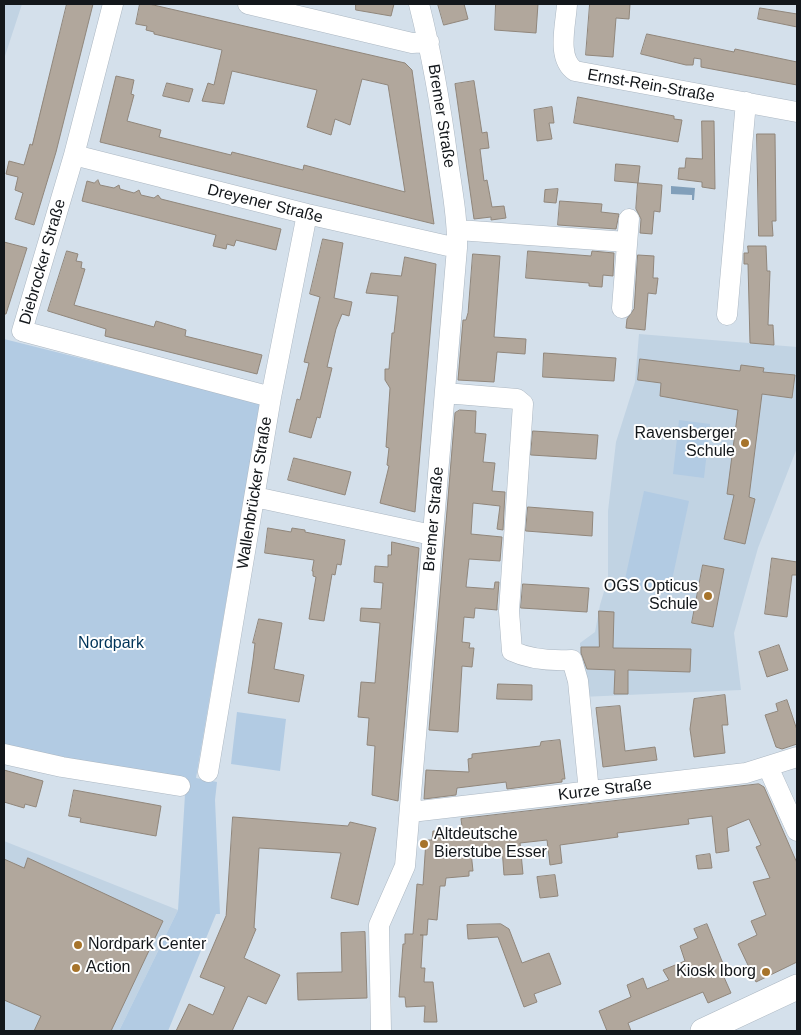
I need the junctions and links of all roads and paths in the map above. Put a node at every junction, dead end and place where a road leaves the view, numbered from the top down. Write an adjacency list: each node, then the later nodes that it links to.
1 (113, 4): 8 (street, Diebrocker Straße)
2 (248, 4): 5 (street)
3 (420, 4): 5 (street, Bremer Straße)
4 (568, 4): 6 (street, Ernst-Rein-Straße)
5 (429, 42): 11 (street, Bremer Straße)
6 (746, 102): 7 (street, Ernst-Rein-Straße); 14 (street)
7 (797, 112)
8 (74, 155): 9 (street, Dreyener Straße); 16 (street, Diebrocker Straße)
9 (307, 214): 11 (street, Dreyener Straße); 16 (street, Wallenbrücker Straße)
10 (629, 219): 12 (street)
11 (457, 239): 12 (street, Dreyener Straße); 15 (street, Bremer Straße)
12 (627, 242): 13 (street)
13 (622, 308)
14 (727, 315)
15 (444, 394): 18 (street, Bremer Straße); 24 (street)
16 (271, 397): 17 (street, Wallenbrücker Straße)
17 (255, 497): 18 (street); 22 (street, Wallenbrücker Straße)
18 (432, 535): 25 (street, Bremer Straße)
19 (4, 754): 23 (street)
20 (797, 757): 21 (street, Kurze Straße)
21 (768, 767): 24 (street, Kurze Straße); 26 (street)
22 (208, 772)
23 (180, 786)
24 (589, 792): 25 (street, Kurze Straße)
25 (411, 812): 28 (street, Bremer Straße)
26 (797, 830)
27 (797, 987): 29 (main road)
28 (381, 1031)
29 (703, 1031)

